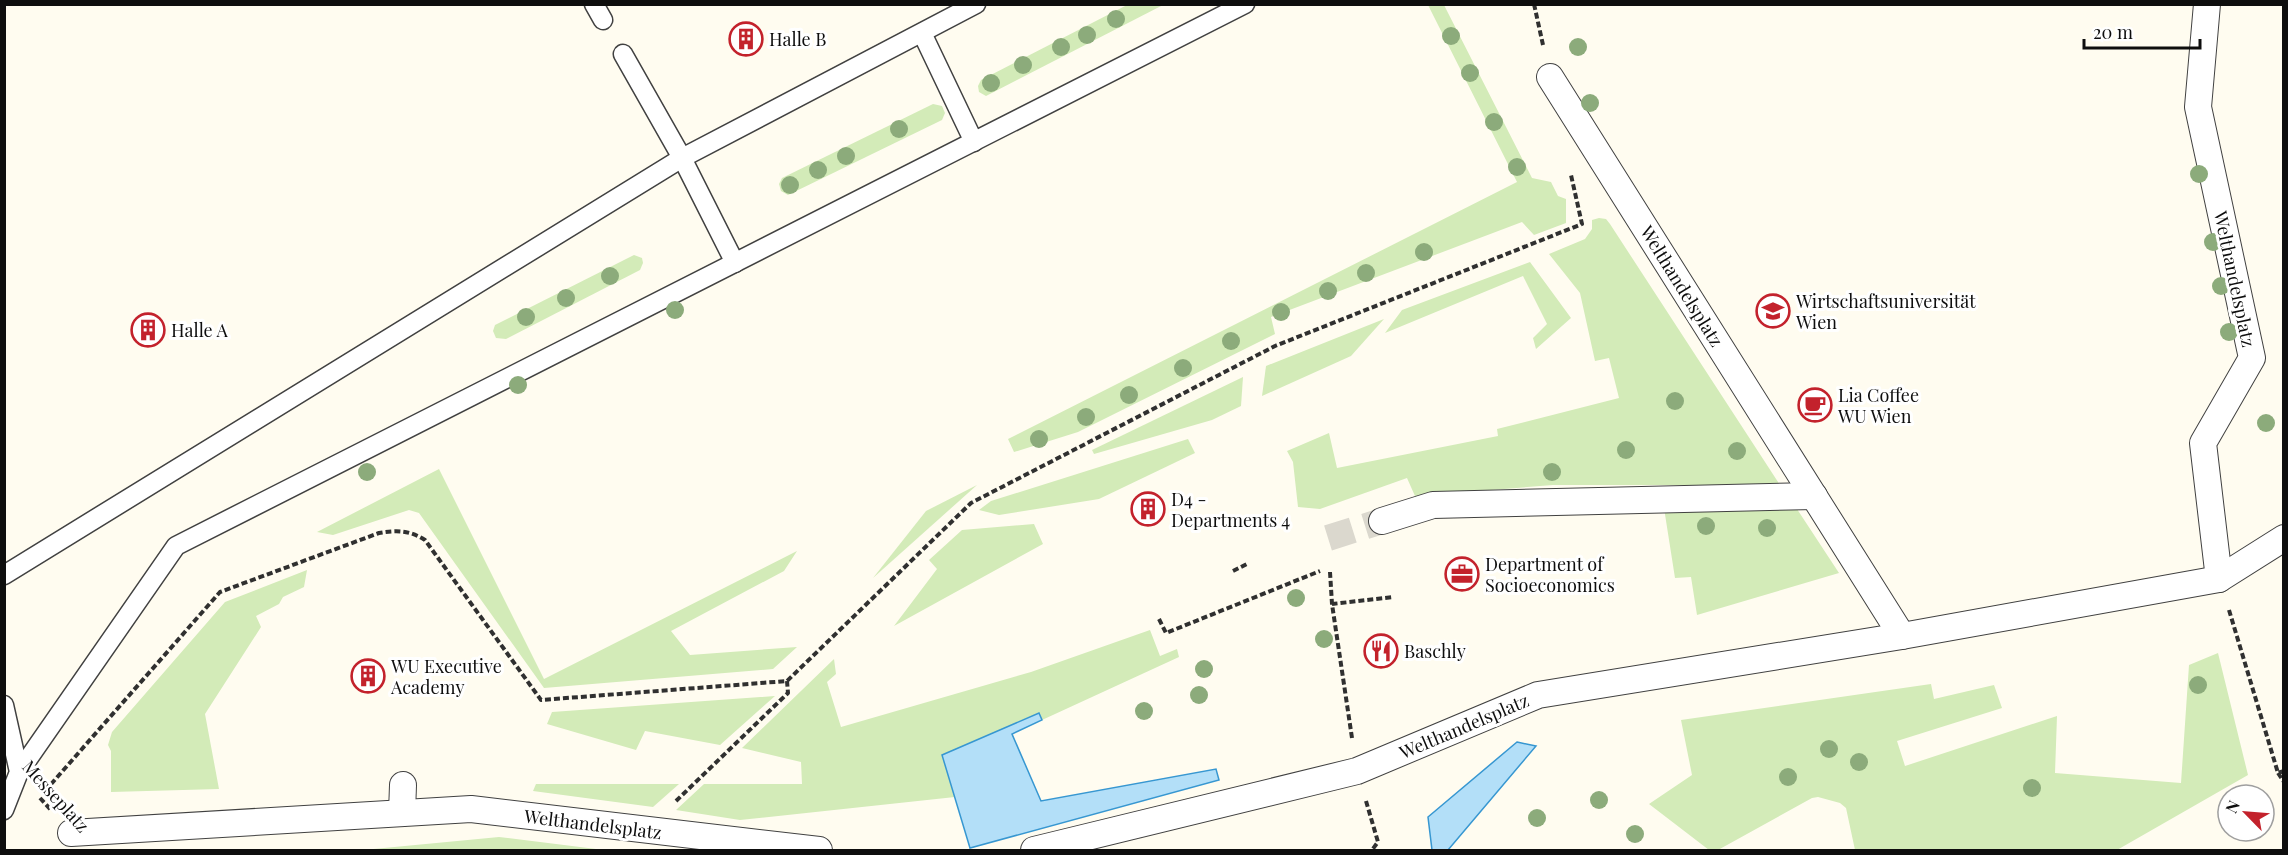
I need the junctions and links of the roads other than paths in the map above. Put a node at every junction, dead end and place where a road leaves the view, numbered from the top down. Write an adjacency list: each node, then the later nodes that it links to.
1 (976, 4): 4 (lane)
2 (1245, 4): 7 (lane)
3 (2207, 4): 14 (street, Welthandelsplatz)
4 (921, 33): 7 (lane); 8 (lane)
5 (623, 54): 8 (lane)
6 (1550, 77): 10 (street, Welthandelsplatz)
7 (974, 142): 9 (lane)
8 (682, 158): 9 (lane); 13 (lane)
9 (735, 263): 17 (lane)
10 (1814, 496): 11 (street); 15 (street, Welthandelsplatz)
11 (1382, 521)
12 (2283, 538): 14 (street, Welthandelsplatz)
13 (4, 575)
14 (2219, 579): 15 (street, Welthandelsplatz)
15 (1902, 636): 23 (street, Welthandelsplatz)
16 (4, 705): 17 (lane)
17 (20, 772): 19 (lane)
18 (403, 785): 20 (street)
19 (4, 810)
20 (402, 813): 21 (street, Welthandelsplatz); 22 (street, Welthandelsplatz)
21 (71, 833)
22 (819, 850)
23 (1034, 850)

